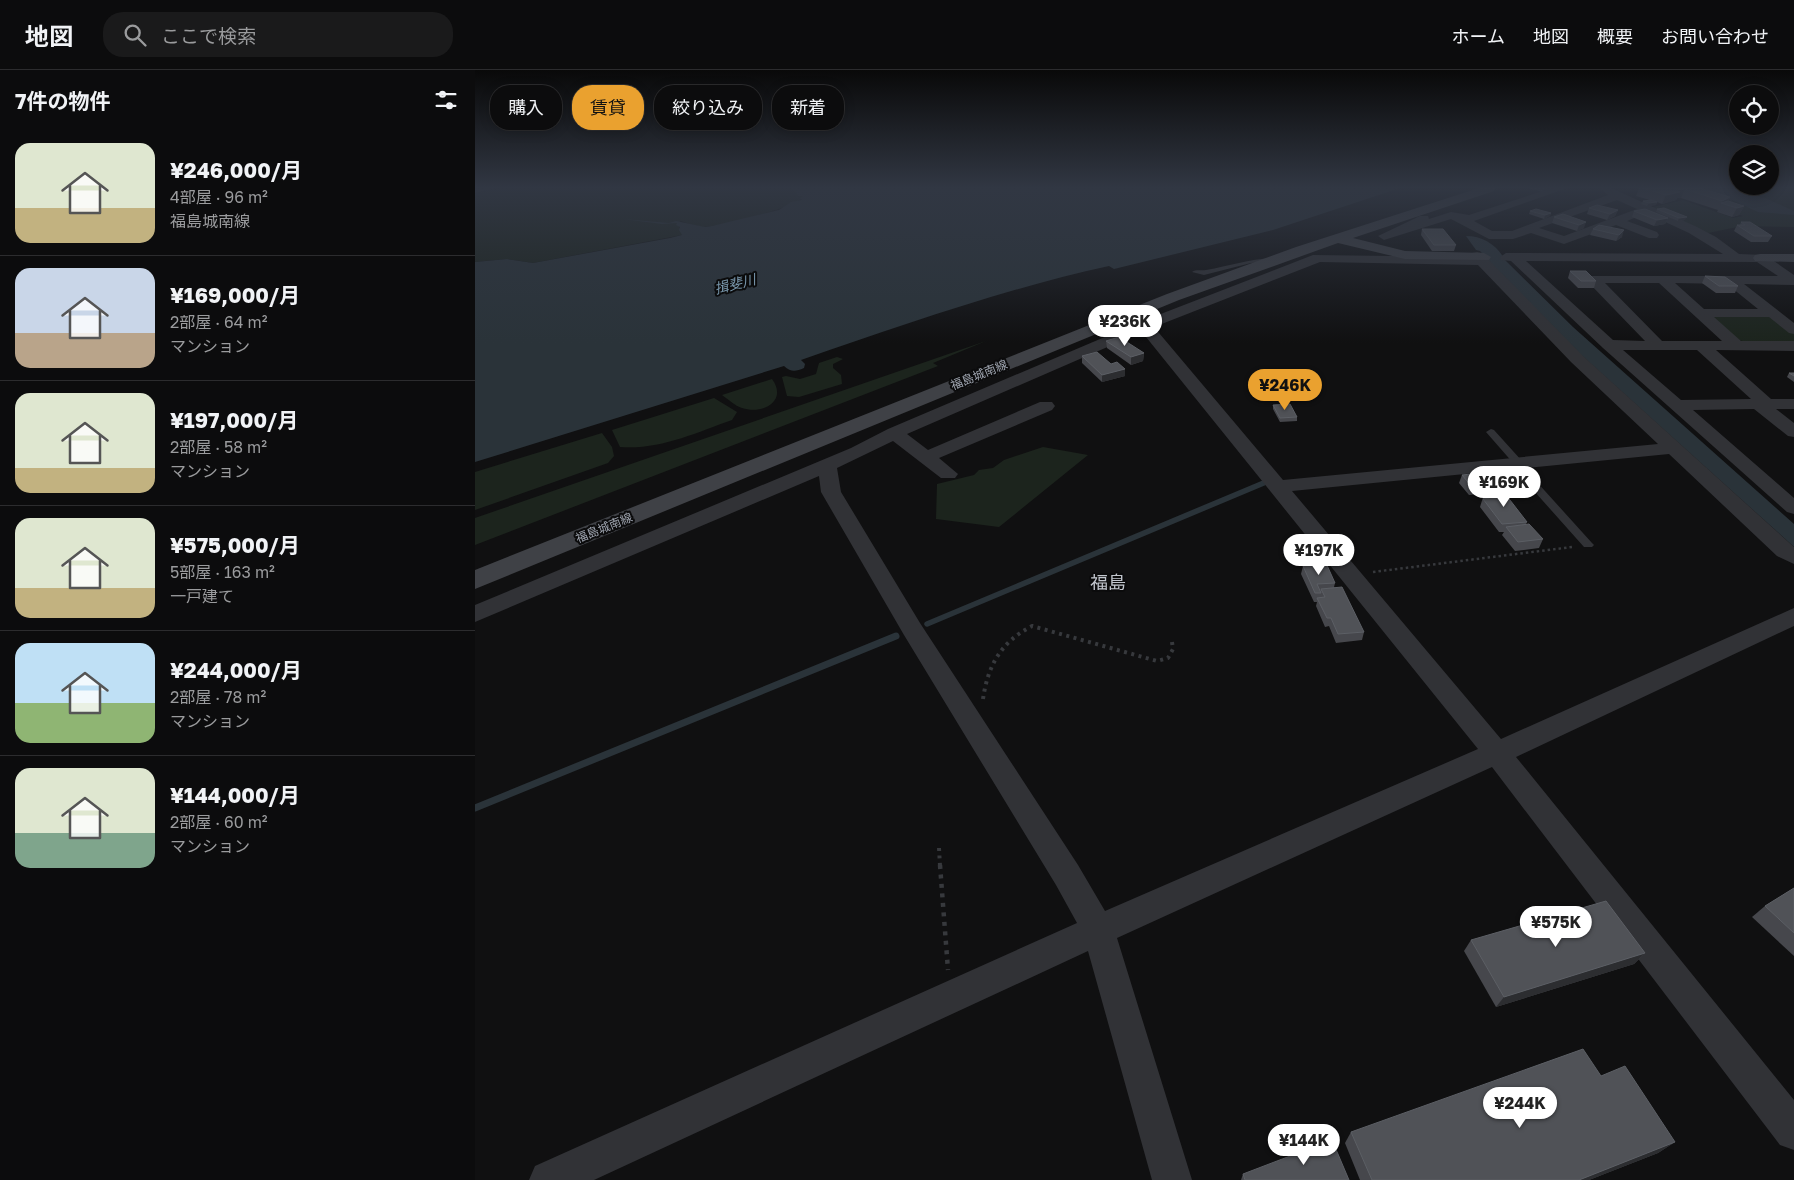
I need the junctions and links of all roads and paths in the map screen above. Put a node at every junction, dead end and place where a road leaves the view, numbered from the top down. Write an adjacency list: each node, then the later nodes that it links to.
1 (1332, 240): 5 (main road, 福島城南線)
2 (1344, 240): 6 (main road)
3 (1369, 240): 6 (main road)
4 (1712, 240): 10 (street)
5 (1301, 250): 6 (main road); 13 (main road, 福島城南線)
6 (1388, 252): 9 (main road)
7 (1514, 257): 8 (street); 9 (street); 22 (street)
8 (1643, 257): 10 (street); 15 (street)
9 (1481, 258): 20 (street); 34 (street)
10 (1735, 258): 11 (street)
11 (1760, 258): 12 (main road); 17 (street)
12 (1794, 258)
13 (1273, 260): 14 (lane); 44 (main road, 福島城南線)
14 (1195, 272)
15 (1665, 279): 16 (street); 18 (street); 23 (street)
16 (1731, 280): 17 (street); 19 (street)
17 (1794, 280)
18 (1700, 313): 19 (street); 25 (street)
19 (1773, 313): 21 (street)
20 (1145, 326): 33 (street); 39 (street)
21 (1794, 330)
22 (1608, 345): 23 (street); 29 (street)
23 (1658, 345): 24 (street)
24 (1703, 346): 25 (street); 27 (street)
25 (1737, 346): 26 (street)
26 (1794, 346)
27 (1762, 404): 28 (street); 29 (street); 32 (street)
28 (1794, 404)
29 (1675, 405): 40 (street)
30 (1046, 406): 35 (street)
31 (1491, 432): 36 (lane)
32 (1794, 432)
33 (895, 433): 35 (street); 37 (street)
34 (1673, 448): 36 (street); 42 (street)
35 (926, 457): 38 (street)
36 (1519, 463): 39 (street); 41 (lane)
37 (827, 465): 45 (street); 48 (street)
38 (948, 474)
39 (1279, 486): 43 (street)
40 (1794, 508)
41 (1588, 545): 43 (path)
42 (1794, 556)
43 (1350, 575): 49 (street)
44 (475, 580)
45 (475, 614)
46 (1794, 616): 49 (street)
47 (1172, 642): 48 (path)
48 (968, 719): 51 (street)
49 (1497, 753): 51 (street); 53 (street)
50 (939, 848): 52 (path)
51 (1098, 930): 52 (street); 55 (street)
52 (949, 998): 54 (street)
53 (1794, 1131)
54 (549, 1180)
55 (1172, 1180)

